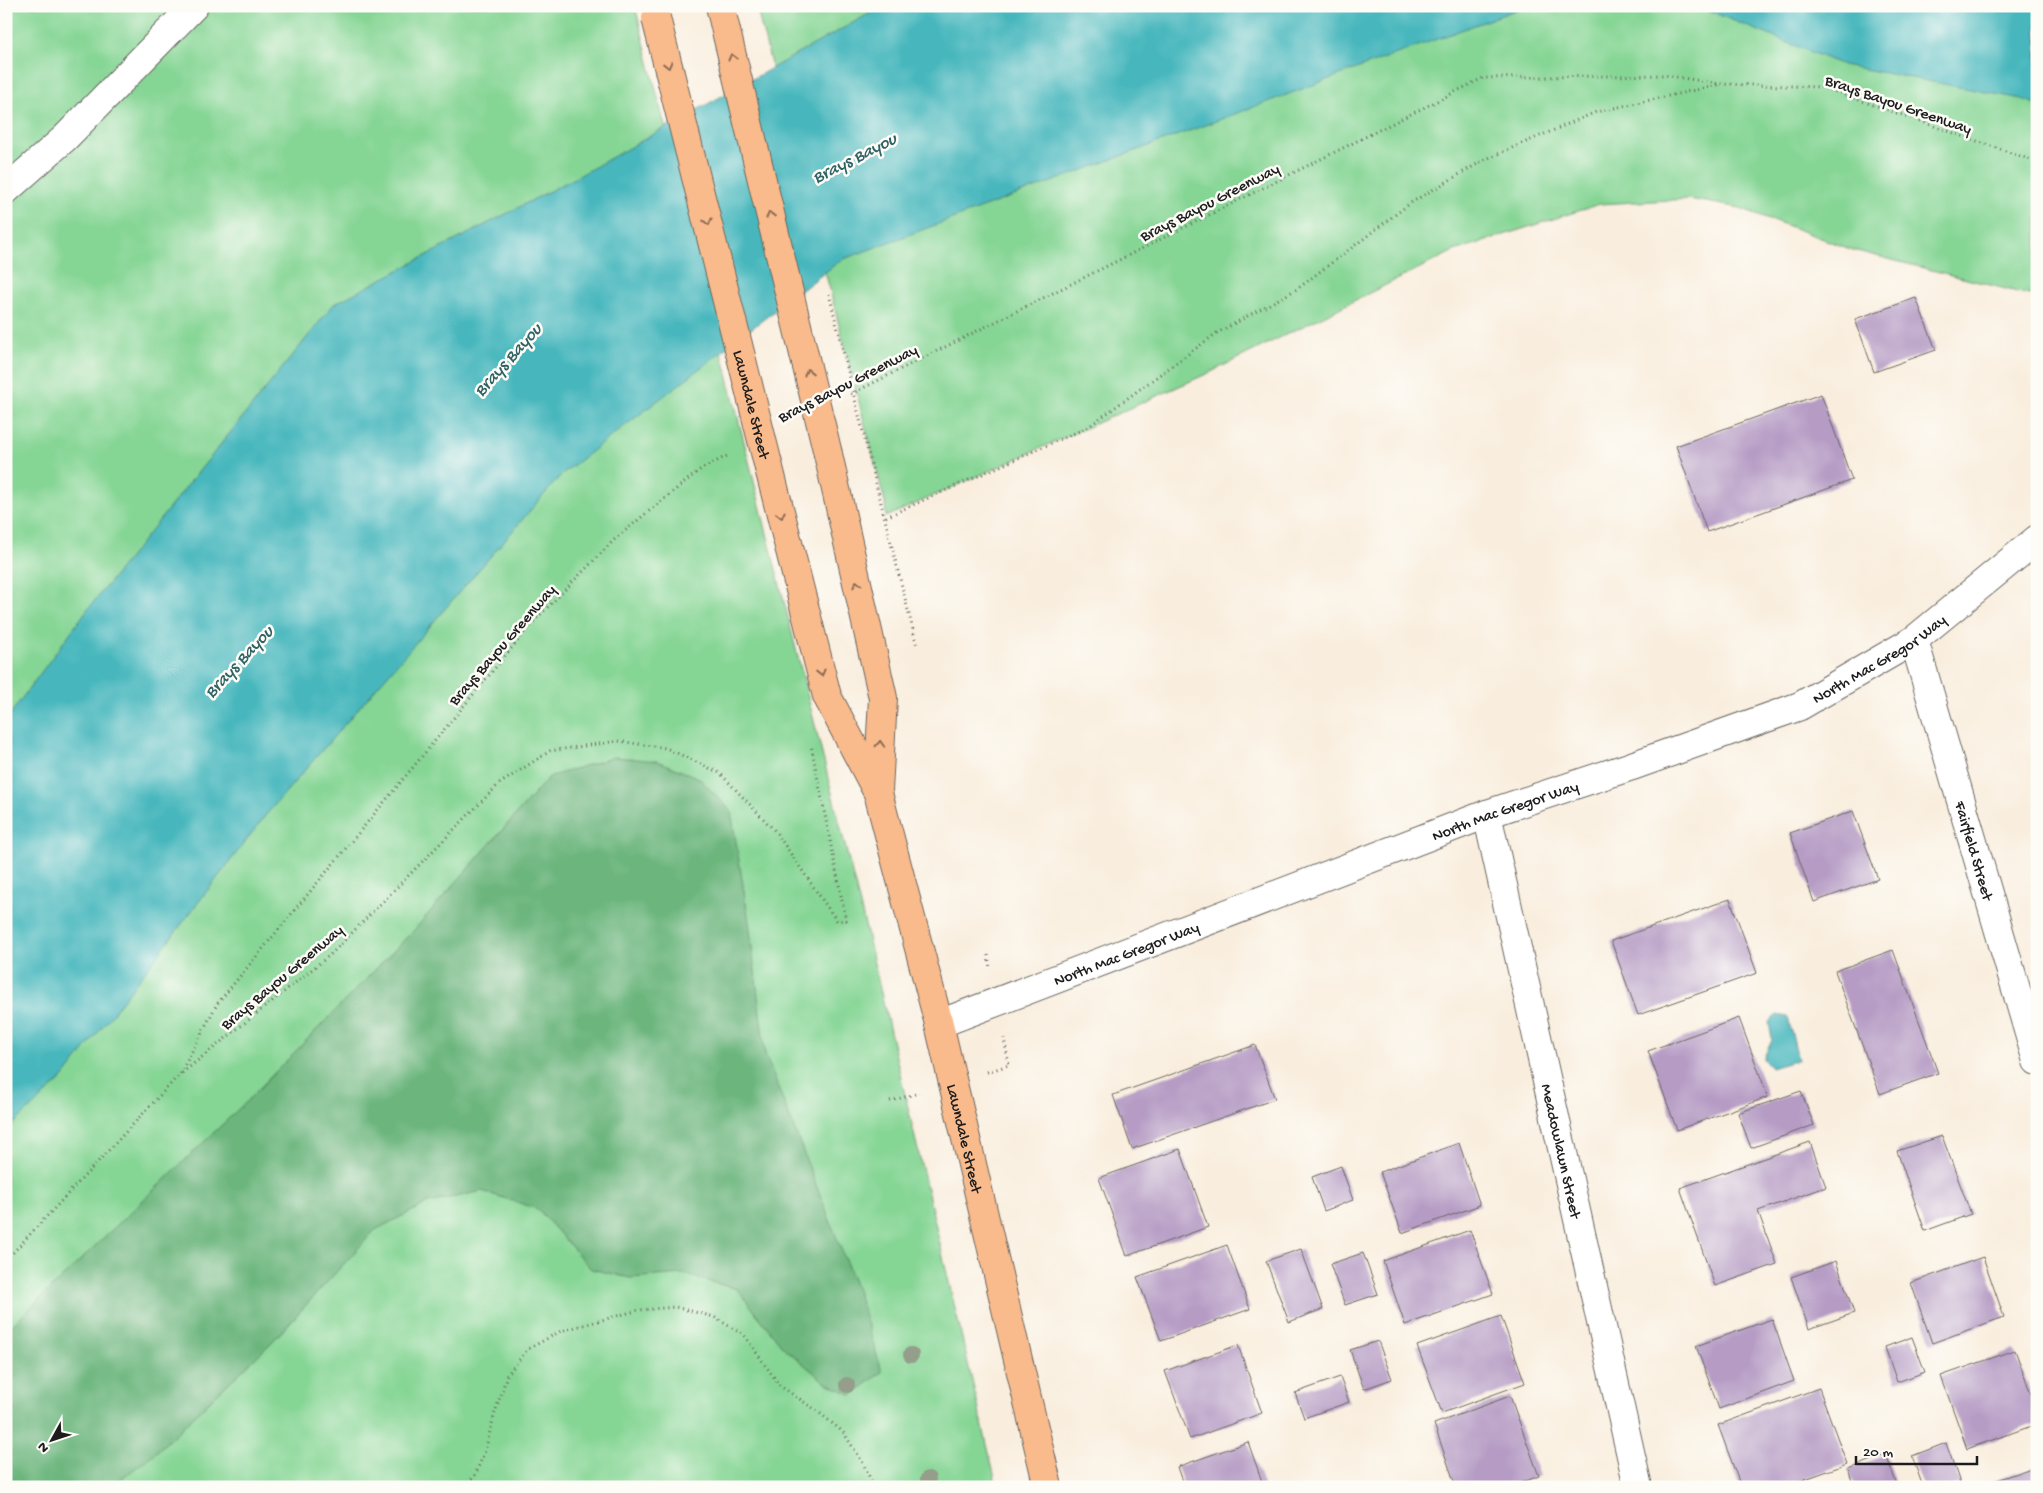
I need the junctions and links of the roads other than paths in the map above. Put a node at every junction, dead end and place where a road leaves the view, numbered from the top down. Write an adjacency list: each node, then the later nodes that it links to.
1 (194, 6): 4 (street)
2 (720, 6): 7 (main road, Lawndale Street, one-way to 2, bridge)
3 (658, 12): 7 (main road, Lawndale Street, one-way to 7, bridge)
4 (6, 190)
5 (2037, 539): 6 (street, North Mac Gregor Way)
6 (1914, 640): 8 (street, North Mac Gregor Way); 10 (street, Fairfield Street)
7 (878, 793): 9 (main road, Lawndale Street)
8 (1487, 814): 9 (street, North Mac Gregor Way); 12 (street, Meadowlawn Street)
9 (939, 1024): 11 (main road, Lawndale Street)
10 (2037, 1061)
11 (1048, 1487)
12 (1638, 1487)

